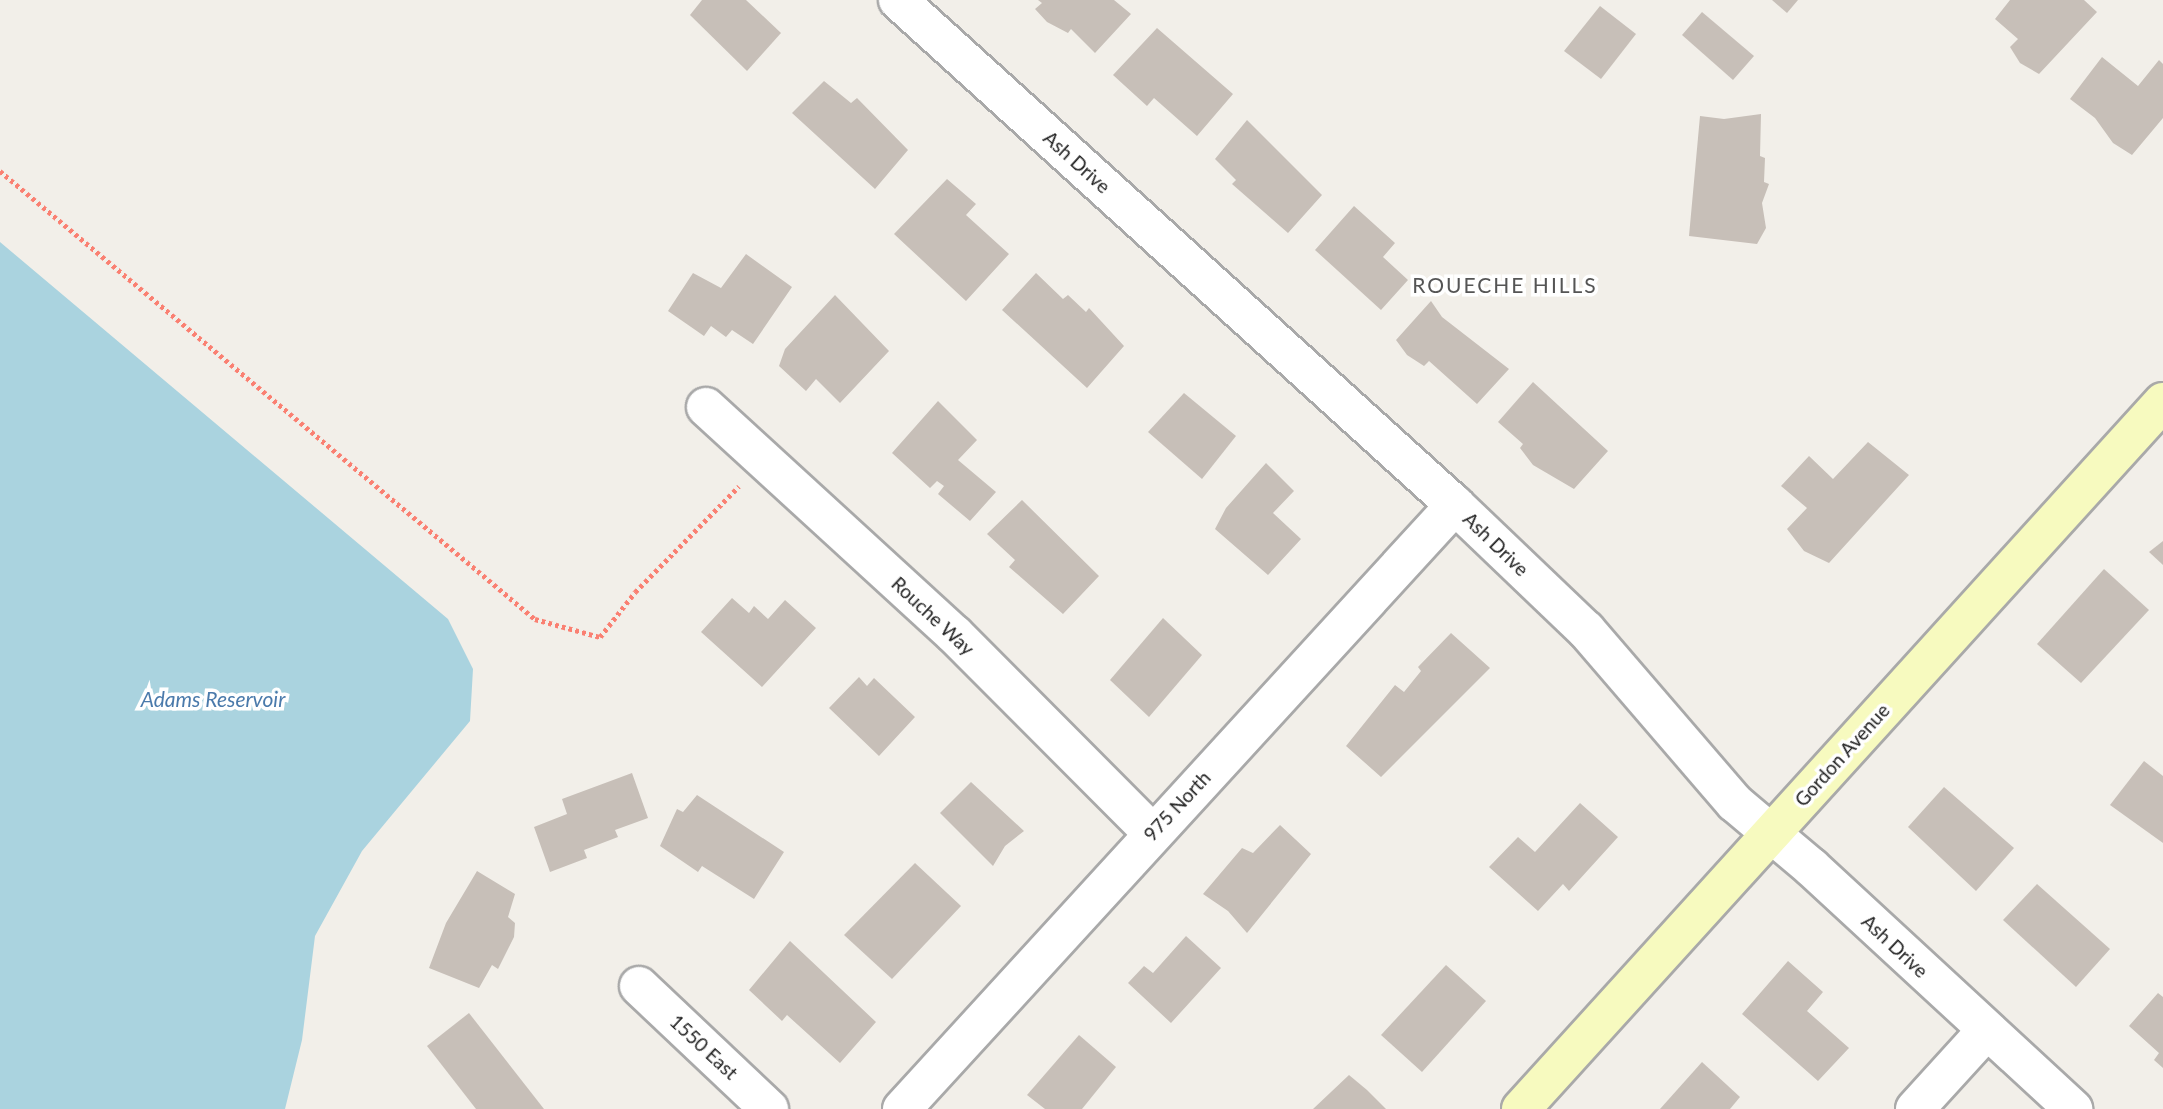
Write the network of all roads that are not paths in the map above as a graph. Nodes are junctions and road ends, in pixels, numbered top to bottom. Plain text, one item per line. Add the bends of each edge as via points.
1 (898, 0) edge
2 (2163, 402) edge
3 (706, 407) dead end
4 (1455, 505) junction
5 (1152, 833) junction
6 (1771, 834) junction
7 (639, 986) dead end
8 (1986, 1031) junction
9 (769, 1109) edge
10 (902, 1109) edge
11 (1521, 1109) edge
12 (1915, 1109) edge
13 (2073, 1109) edge

1 - 4 street, Ash Drive
2 - 6 main road, Gordon Avenue
3 - 5 street, Rouche Way via 954,634
4 - 5 street, 975 North
4 - 6 street, Ash Drive via 1586,630 1735,803
5 - 10 street, 975 North
6 - 8 street, Ash Drive
6 - 11 main road, Gordon Avenue
7 - 9 street, 1550 East
8 - 12 street
8 - 13 street, Ash Drive

